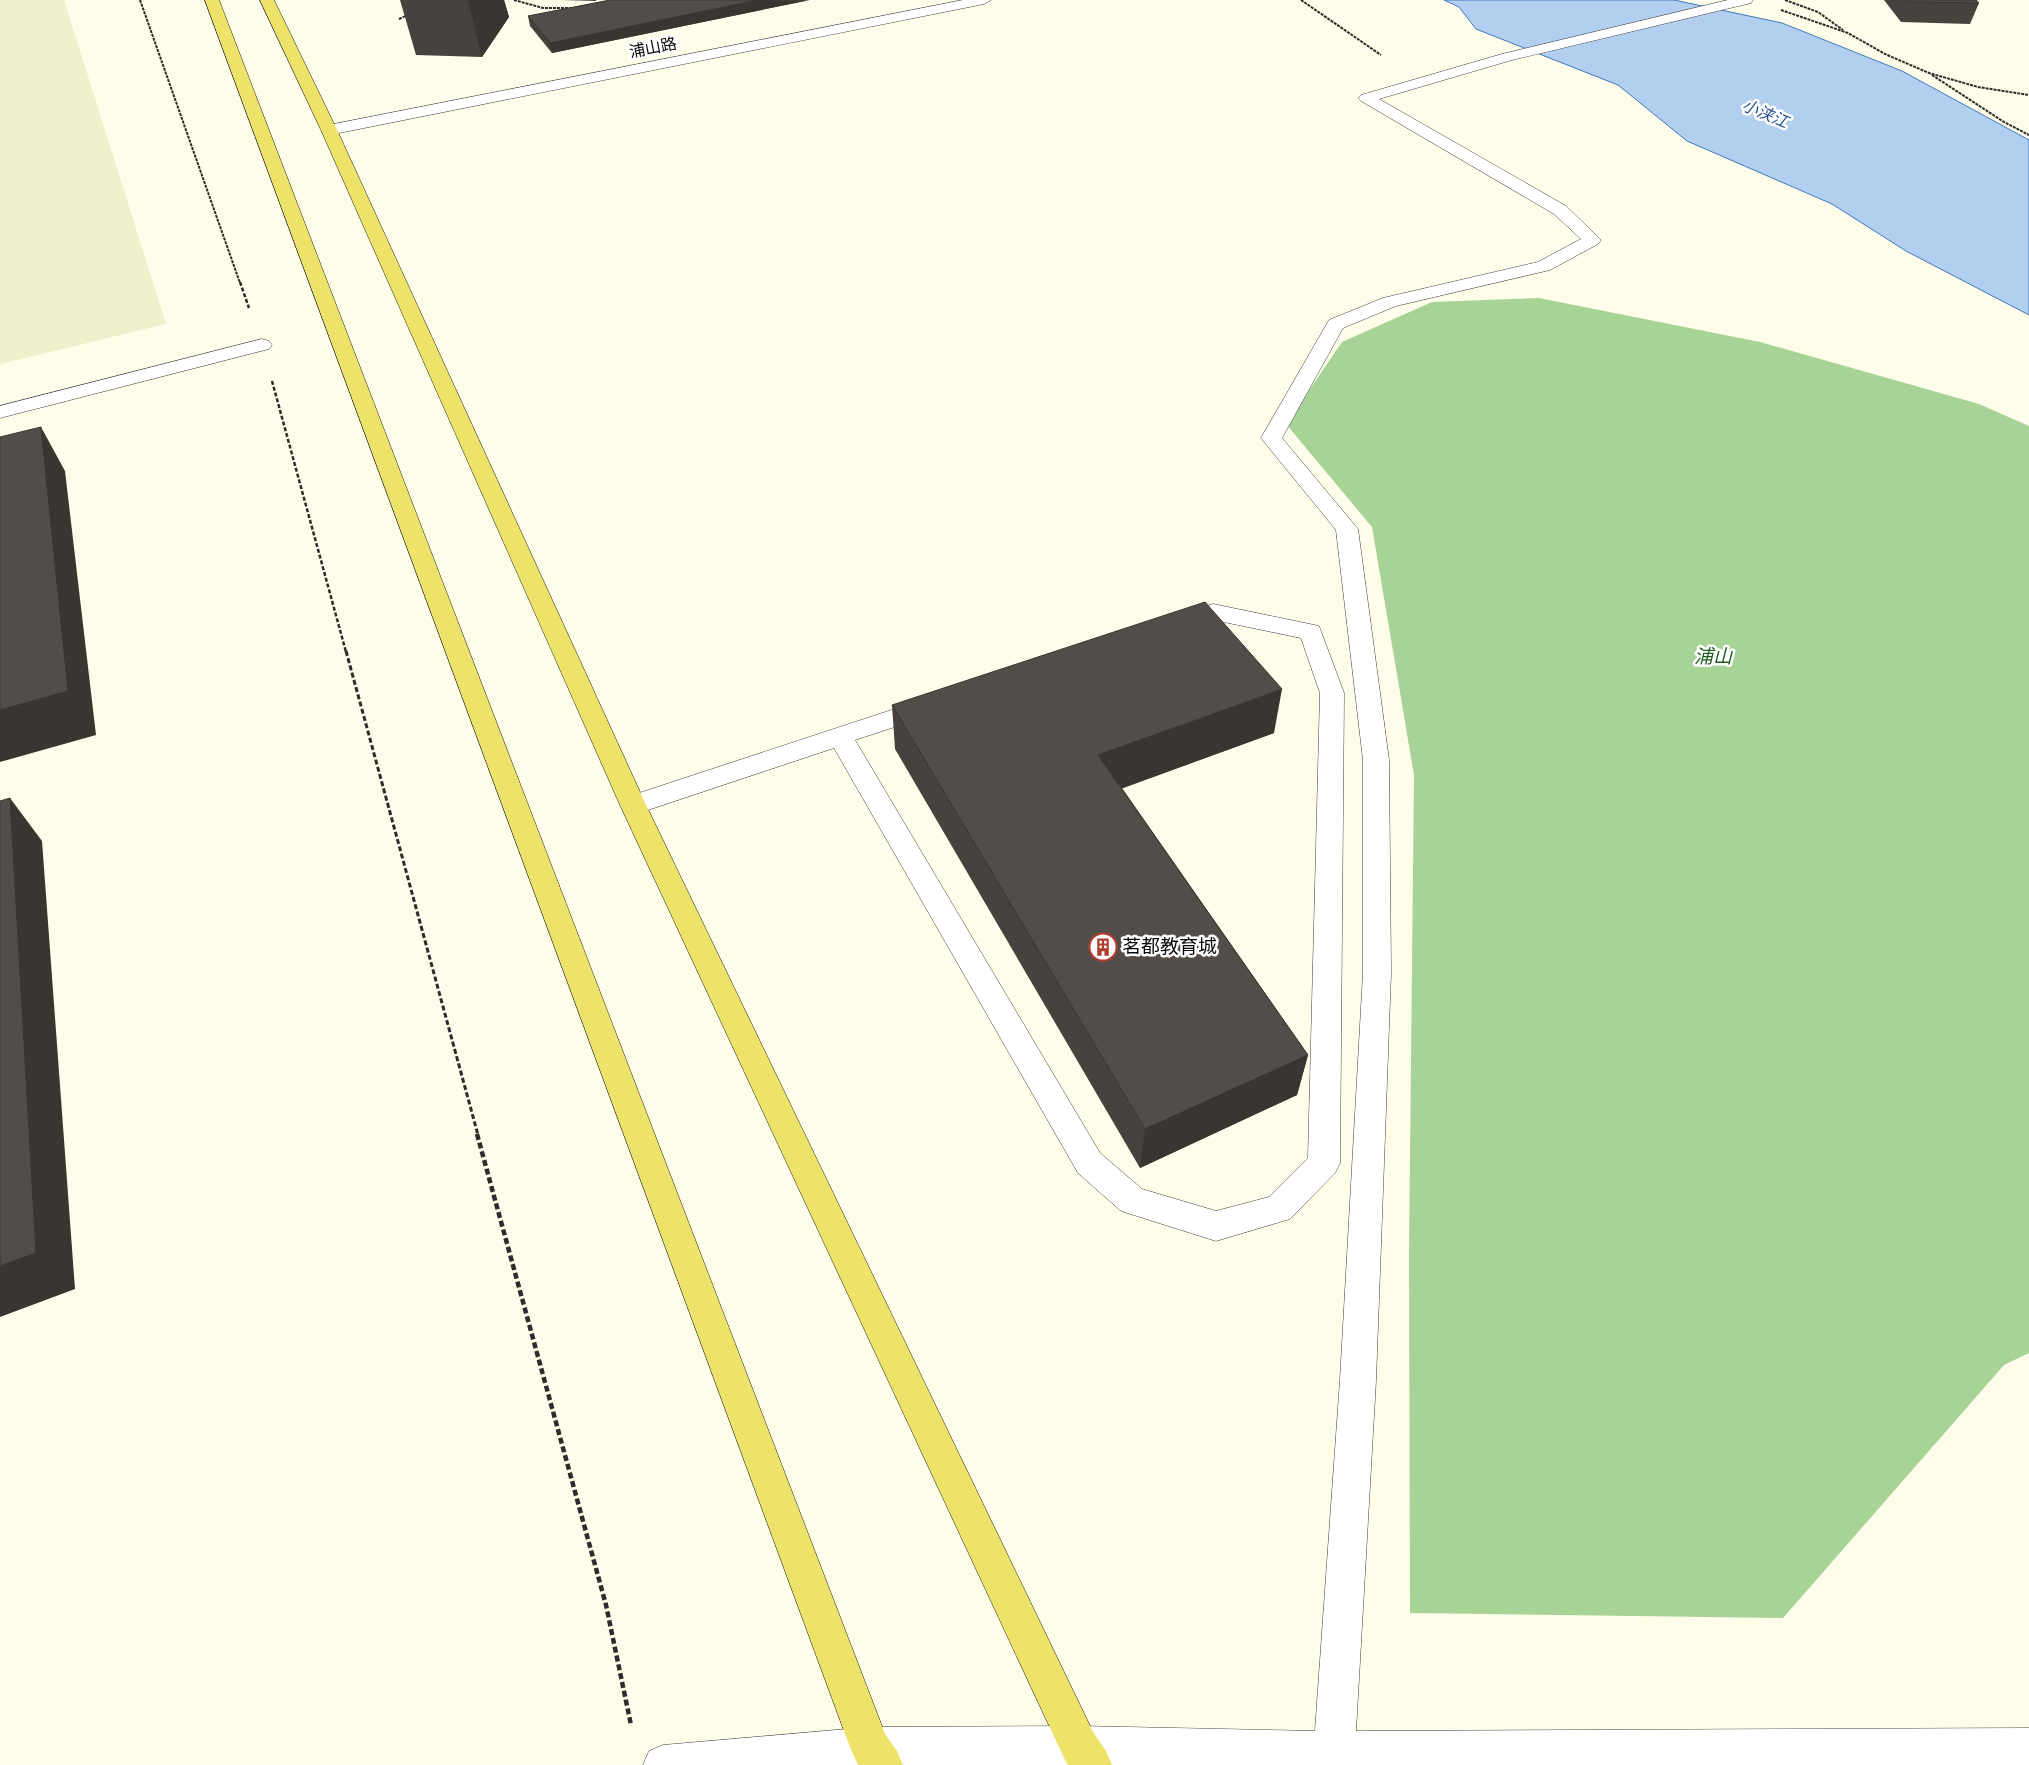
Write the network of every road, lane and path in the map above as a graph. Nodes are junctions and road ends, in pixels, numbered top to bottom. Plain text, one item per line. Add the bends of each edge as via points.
1 (140, 0) edge
2 (212, 0) edge
3 (267, 0) edge
4 (514, 0) edge
5 (984, 0) edge
6 (1301, 0) edge
7 (1746, 0) edge
8 (1784, 0) edge
9 (574, 8) edge
10 (1778, 9) dead end
11 (416, 12) dead end
12 (399, 18) dead end
13 (1848, 33) junction
14 (1929, 73) junction
15 (1423, 84) junction
16 (2029, 95) edge
17 (329, 130) junction
18 (2029, 135) edge
19 (262, 345) junction
20 (0, 412) edge
21 (1157, 631) edge
22 (952, 699) edge
23 (840, 736) junction
24 (633, 805) junction
25 (632, 1727) dead end
26 (2029, 1748) edge
27 (1334, 1752) junction
28 (1086, 1755) edge
29 (876, 1756) edge
30 (663, 1765) edge

1 - 19 path
2 - 29 main road
3 - 17 main road
4 - 9 path via 543,8
5 - 17 street, 浦山路
6 - 15 path
7 - 15 street via 1507,57
8 - 13 path via 1818,12
10 - 13 path
11 - 12 path
13 - 14 path
14 - 16 path via 1978,87
14 - 18 path
15 - 27 street via 1366,98 1560,210 1592,240 1544,266 1390,302 1336,324 1271,438 1348,529 1376,760 1377,973 1358,1380
17 - 24 main road
19 - 20 street
19 - 25 path via 606,1605
21 - 23 street via 1213,612 1311,632 1332,693 1324,1163 1279,1210 1216,1226 1132,1202 1088,1163
22 - 23 street
23 - 24 street
24 - 28 main road
26 - 27 street
27 - 28 street
28 - 29 street
29 - 30 street

